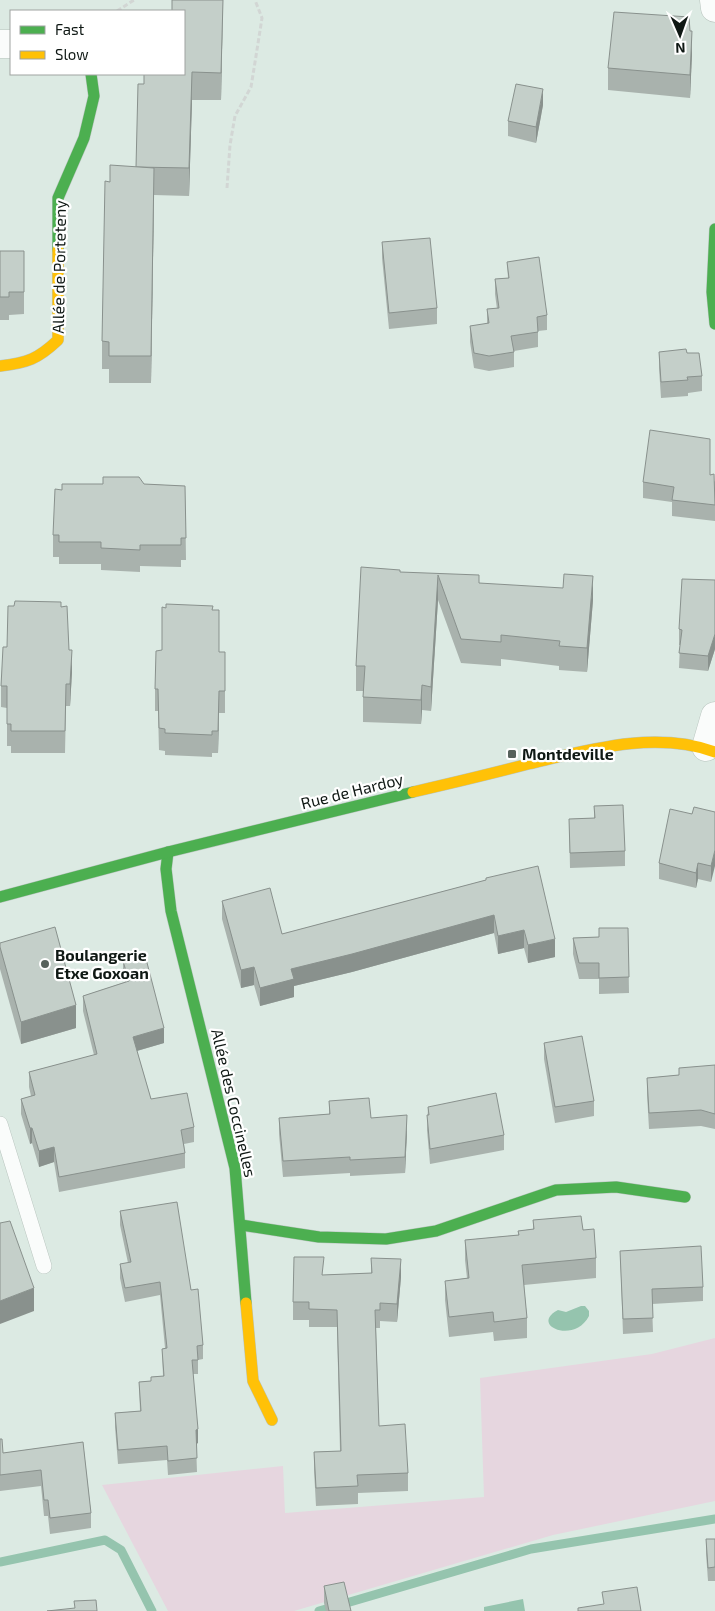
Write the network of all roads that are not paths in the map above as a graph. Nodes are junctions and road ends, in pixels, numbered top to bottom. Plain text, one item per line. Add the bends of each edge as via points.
1 (714, 0) edge
2 (715, 8) edge
3 (91, 75) edge
4 (715, 229) edge
5 (715, 324) edge
6 (0, 366) edge
7 (715, 716) edge
8 (710, 749) edge
9 (168, 852) junction
10 (0, 898) edge
11 (0, 1124) edge
12 (684, 1197) dead end
13 (241, 1225) junction
14 (44, 1266) dead end
15 (272, 1420) dead end

1 - 2 street
3 - 6 street, Allée de Porteteny via 94,96 84,138 58,198 58,340 44,354 28,363
4 - 5 street via 712,292
7 - 8 street
8 - 9 street, Rue de Hardoy via 653,742 596,748
9 - 10 street, Rue de Hardoy
9 - 13 street, Allée des Coccinelles via 166,869 171,911 236,1168
11 - 14 lane
12 - 13 street via 616,1187 556,1190 436,1231 386,1239 319,1237
13 - 15 street, Allée des Coccinelles via 253,1381

